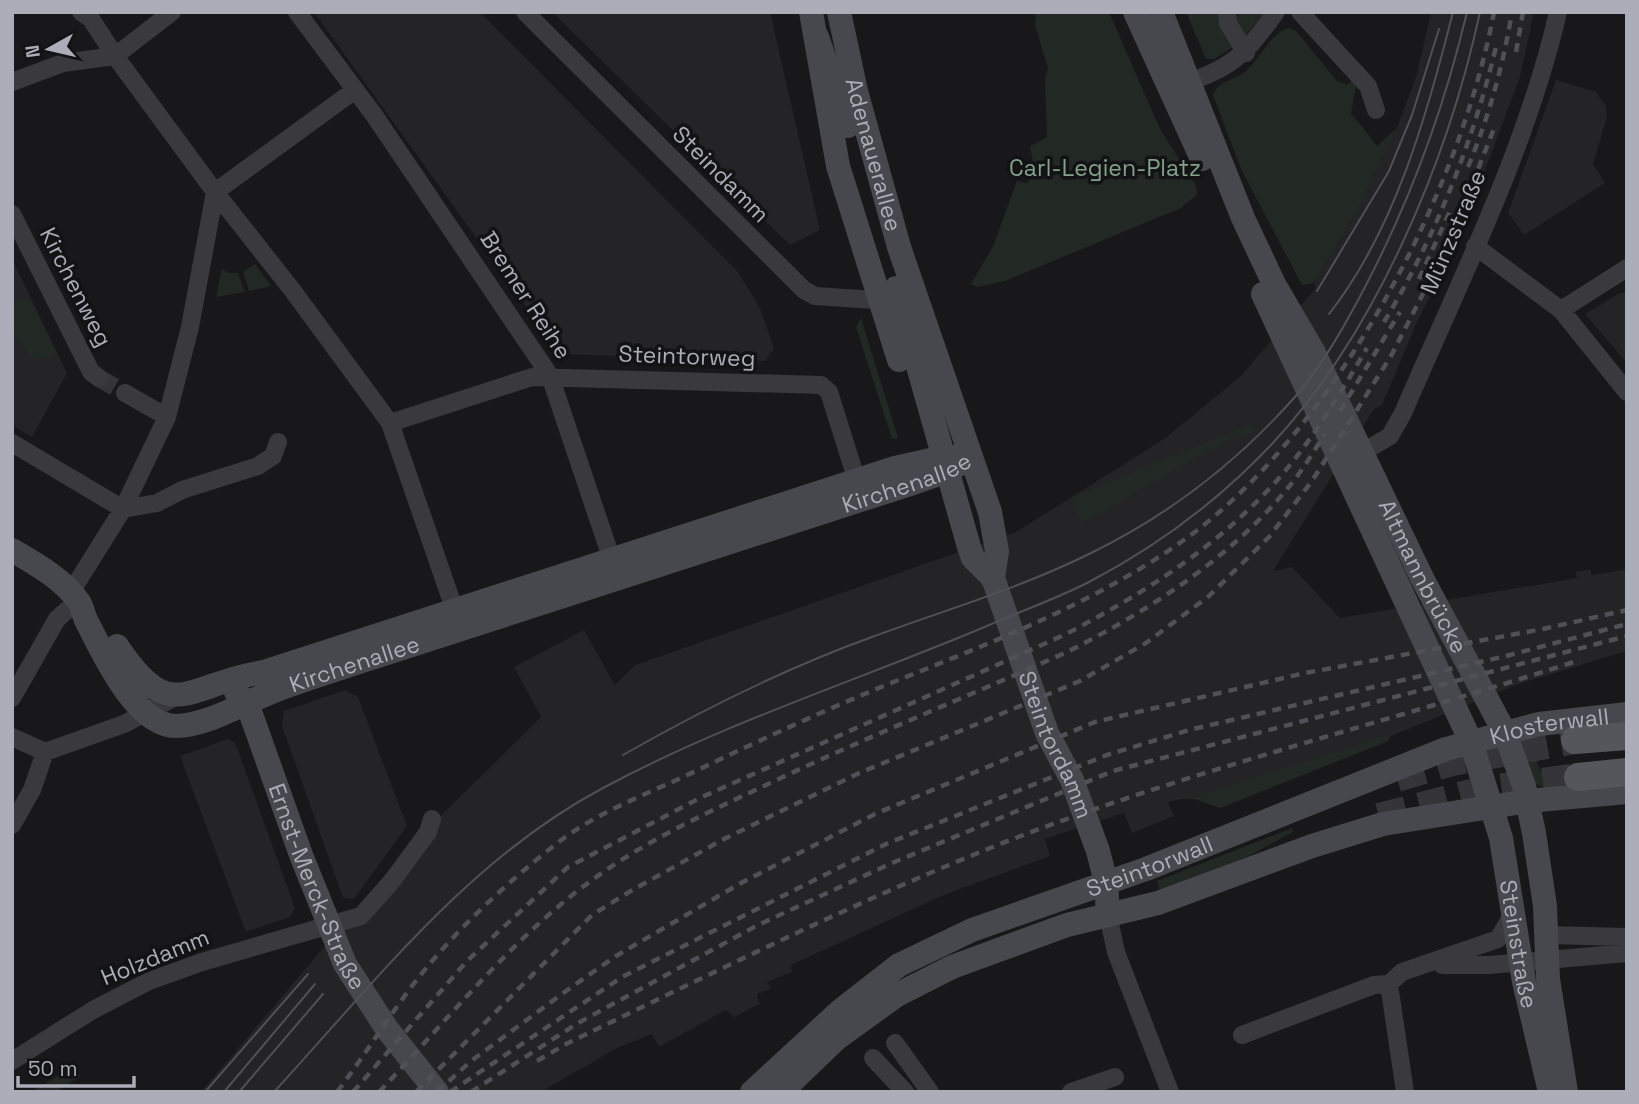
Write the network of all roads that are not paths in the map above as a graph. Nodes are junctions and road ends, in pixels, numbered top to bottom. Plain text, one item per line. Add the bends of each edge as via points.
1 (172, 12) edge
2 (297, 12) edge
3 (525, 12) edge
4 (811, 12) edge
5 (839, 12) edge
6 (1135, 12) edge
7 (1161, 12) edge
8 (1227, 12) edge
9 (1276, 12) edge
10 (1300, 12) edge
11 (1558, 12) edge
12 (86, 16) edge
13 (1246, 53) junction
14 (115, 56) junction
15 (12, 82) edge
16 (1189, 82) junction
17 (355, 90) junction
18 (1376, 110) dead end
19 (215, 192) junction
20 (12, 214) edge
21 (1475, 246) junction
22 (1627, 268) edge
23 (897, 298) junction
24 (1561, 310) junction
25 (550, 376) junction
26 (99, 378) tunnel mouth
27 (1627, 392) edge
28 (125, 393) tunnel mouth
29 (167, 417) junction
30 (390, 423) junction
31 (278, 442) dead end
32 (12, 443) edge
33 (1361, 448) junction
34 (971, 457) junction
35 (940, 462) junction
36 (137, 481) junction
37 (857, 481) junction
38 (182, 490) junction
39 (123, 509) junction
40 (1378, 511) junction
41 (12, 550) edge
42 (603, 563) junction
43 (993, 578) junction
44 (584, 589) junction
45 (73, 603) junction
46 (455, 611) junction
47 (264, 672) junction
48 (208, 687) junction
49 (179, 695) junction
50 (12, 698) edge
51 (247, 703) junction
52 (145, 713) junction
53 (1627, 714) edge
54 (1505, 733) junction
55 (1627, 736) edge
56 (12, 737) edge
57 (1575, 740) tunnel mouth
58 (1474, 741) junction
59 (45, 752) junction
60 (1514, 757) junction
61 (1627, 772) edge
62 (1578, 777) tunnel mouth
63 (1627, 792) edge
64 (1497, 794) junction
65 (1528, 801) junction
66 (432, 819) dead end
67 (12, 825) edge
68 (1106, 882) junction
69 (1514, 911) junction
70 (1108, 915) junction
71 (330, 931) junction
72 (1627, 937) edge
73 (1538, 951) junction
74 (1627, 953) edge
75 (1424, 965) junction
76 (1389, 984) junction
77 (846, 1018) junction
78 (1242, 1035) dead end
79 (895, 1043) dead end
80 (873, 1058) dead end
81 (12, 1060) edge
82 (1115, 1077) dead end
83 (437, 1092) edge
84 (752, 1092) edge
85 (781, 1092) edge
86 (905, 1092) edge
87 (930, 1092) edge
88 (1071, 1092) edge
89 (1170, 1092) edge
90 (1405, 1092) edge
91 (1550, 1092) edge
92 (1566, 1092) edge

1 - 14 street
2 - 17 street, Bremer Reihe
3 - 23 street, Steindamm via 804,290 815,296
4 - 23 main road, Adenauerallee via 838,166
5 - 23 main road, Adenauerallee
6 - 40 main road, Altmannbrücke via 1347,473
7 - 16 main road, Altmannbrücke
8 - 13 street via 1228,23
9 - 13 street
10 - 18 street via 1368,86
11 - 21 street, Münzstraße via 1541,76
12 - 14 street
13 - 16 street via 1228,67
14 - 15 street via 63,63
14 - 19 street
16 - 33 main road, Altmannbrücke via 1247,228
17 - 19 street
17 - 25 street, Bremer Reihe
19 - 29 street via 190,327
19 - 30 street
20 - 26 street, Kirchenweg via 88,365
21 - 24 street
21 - 33 street, Münzstraße via 1396,425 1385,440
22 - 24 street
23 - 34 main road, Steintordamm
23 - 35 main road, Steintordamm
24 - 27 street
25 - 30 street, Steintorweg via 532,377
25 - 37 street, Steintorweg via 821,384 829,392
25 - 42 street, Bremer Reihe
28 - 29 street
29 - 36 street
30 - 46 street
31 - 38 street via 264,463
32 - 39 street
33 - 40 main road, Altmannbrücke
34 - 35 main road, Kirchenallee
34 - 43 main road, Steintordamm via 994,538
35 - 37 main road, Kirchenallee
35 - 43 main road, Steintordamm via 973,558
35 - 44 main road, Kirchenallee
36 - 38 street via 158,489
36 - 39 street
37 - 42 main road, Kirchenallee
38 - 39 street via 157,503
39 - 45 street
40 - 54 main road, Altmannbrücke via 1423,580
40 - 58 main road, Altmannbrücke
41 - 45 main road via 50,574
42 - 44 main road via 585,574
42 - 46 main road, Kirchenallee
43 - 68 main road, Steintordamm via 1047,733 1089,824
44 - 51 main road, Kirchenallee
45 - 49 main road via 94,612 146,685 160,693
45 - 50 street via 57,619
45 - 52 main road via 121,683
46 - 47 main road, Kirchenallee
47 - 48 main road, Kirchenallee
47 - 51 main road, Kirchenallee via 249,686
48 - 49 main road, Kirchenallee
48 - 51 main road via 232,690
49 - 52 street, Kirchenallee
51 - 52 main road, Kirchenallee via 175,726
51 - 71 main road, Ernst-Merck-Straße
52 - 59 street, Kirchenallee
53 - 54 main road, Klosterwall via 1539,724
54 - 58 main road, Klosterwall
54 - 60 main road, Altmannbrücke
55 - 57 main road
56 - 59 street
58 - 64 main road, Altmannbrücke
58 - 68 main road, Steintorwall
59 - 67 street via 36,781
60 - 64 main road
60 - 65 main road, Altmannbrücke
61 - 62 main road
63 - 65 main road
64 - 65 main road
64 - 69 main road, Steinstraße
64 - 70 main road, Steintorwall via 1456,812 1354,832 1158,903
65 - 73 main road, Steinstraße
66 - 71 street, Holzdamm via 428,832 361,916
68 - 70 main road, Steintordamm
68 - 77 main road, Steintorwall via 933,947 899,965
69 - 73 main road, Steinstraße
69 - 75 street via 1498,939
70 - 77 main road, Steintorwall via 952,967
70 - 89 street via 1116,953
71 - 81 street, Holzdamm via 202,962 149,981
71 - 83 main road, Ernst-Merck-Straße via 366,999
72 - 73 street
73 - 74 street
73 - 75 street via 1489,965
73 - 91 main road, Steinstraße
73 - 92 main road, Steinstraße
75 - 76 street via 1402,972
76 - 78 street via 1374,985
76 - 90 street
77 - 84 main road
77 - 85 main road
79 - 87 street
80 - 86 street
82 - 88 street

